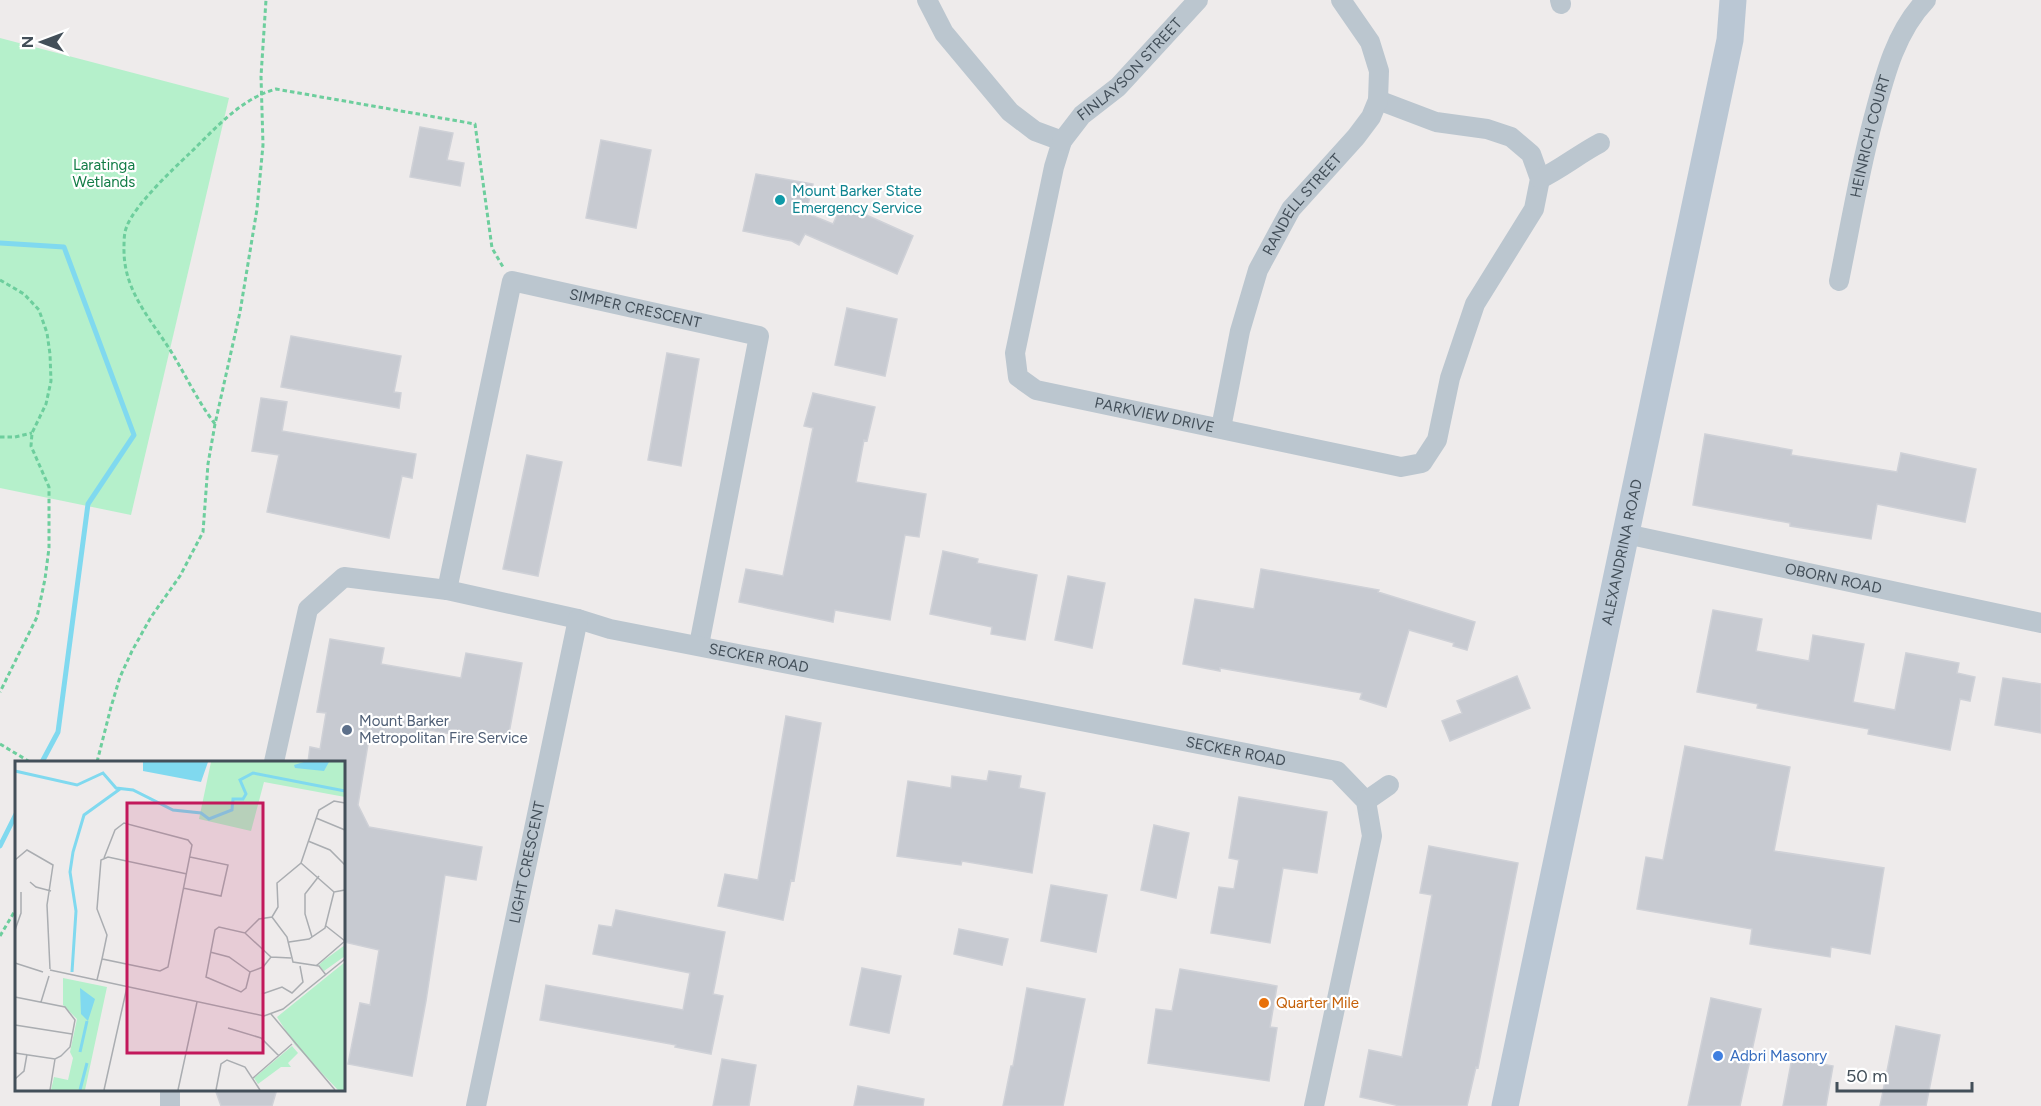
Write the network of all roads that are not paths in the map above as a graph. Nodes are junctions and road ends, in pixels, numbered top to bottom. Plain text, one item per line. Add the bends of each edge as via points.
1 (927, 0) edge
2 (1198, 0) edge
3 (1341, 0) edge
4 (1733, 0) edge
5 (1926, 0) edge
6 (1378, 100) junction
7 (1062, 141) junction
8 (1600, 143) dead end
9 (1540, 179) junction
10 (1839, 281) dead end
11 (1221, 428) junction
12 (1626, 534) junction
13 (447, 590) junction
14 (578, 619) junction
15 (2041, 623) edge
16 (699, 645) junction
17 (274, 761) edge
18 (1389, 785) dead end
19 (1366, 801) junction
20 (476, 1106) edge
21 (1314, 1106) edge
22 (1505, 1106) edge

1 - 7 street via 944,33 1010,112 1035,131
2 - 7 street, FINLAYSON STREET
3 - 6 street, RANDELL STREET via 1370,42 1379,71
4 - 12 main road, ALEXANDRINA ROAD via 1730,40
5 - 10 street, HEINRICH COURT via 1915,11 1887,65
6 - 9 street via 1436,122 1511,136 1531,154
6 - 11 street, RANDELL STREET via 1356,137 1292,209 1258,270 1240,330
7 - 11 street, PARKVIEW DRIVE via 1015,353 1018,377 1036,390
8 - 9 street
9 - 11 street, PARKVIEW DRIVE via 1534,209 1476,304 1450,378 1437,440 1422,463 1401,467
12 - 15 street, OBORN ROAD
12 - 22 main road, ALEXANDRINA ROAD
13 - 14 street, SECKER ROAD
13 - 16 street, SIMPER CRESCENT via 513,281 759,336
13 - 17 street, SECKER ROAD via 344,577 308,609
14 - 16 street, SECKER ROAD via 610,629
14 - 20 street, LIGHT CRESCENT
16 - 19 street, SECKER ROAD via 1336,771
18 - 19 street
19 - 21 street via 1372,836

